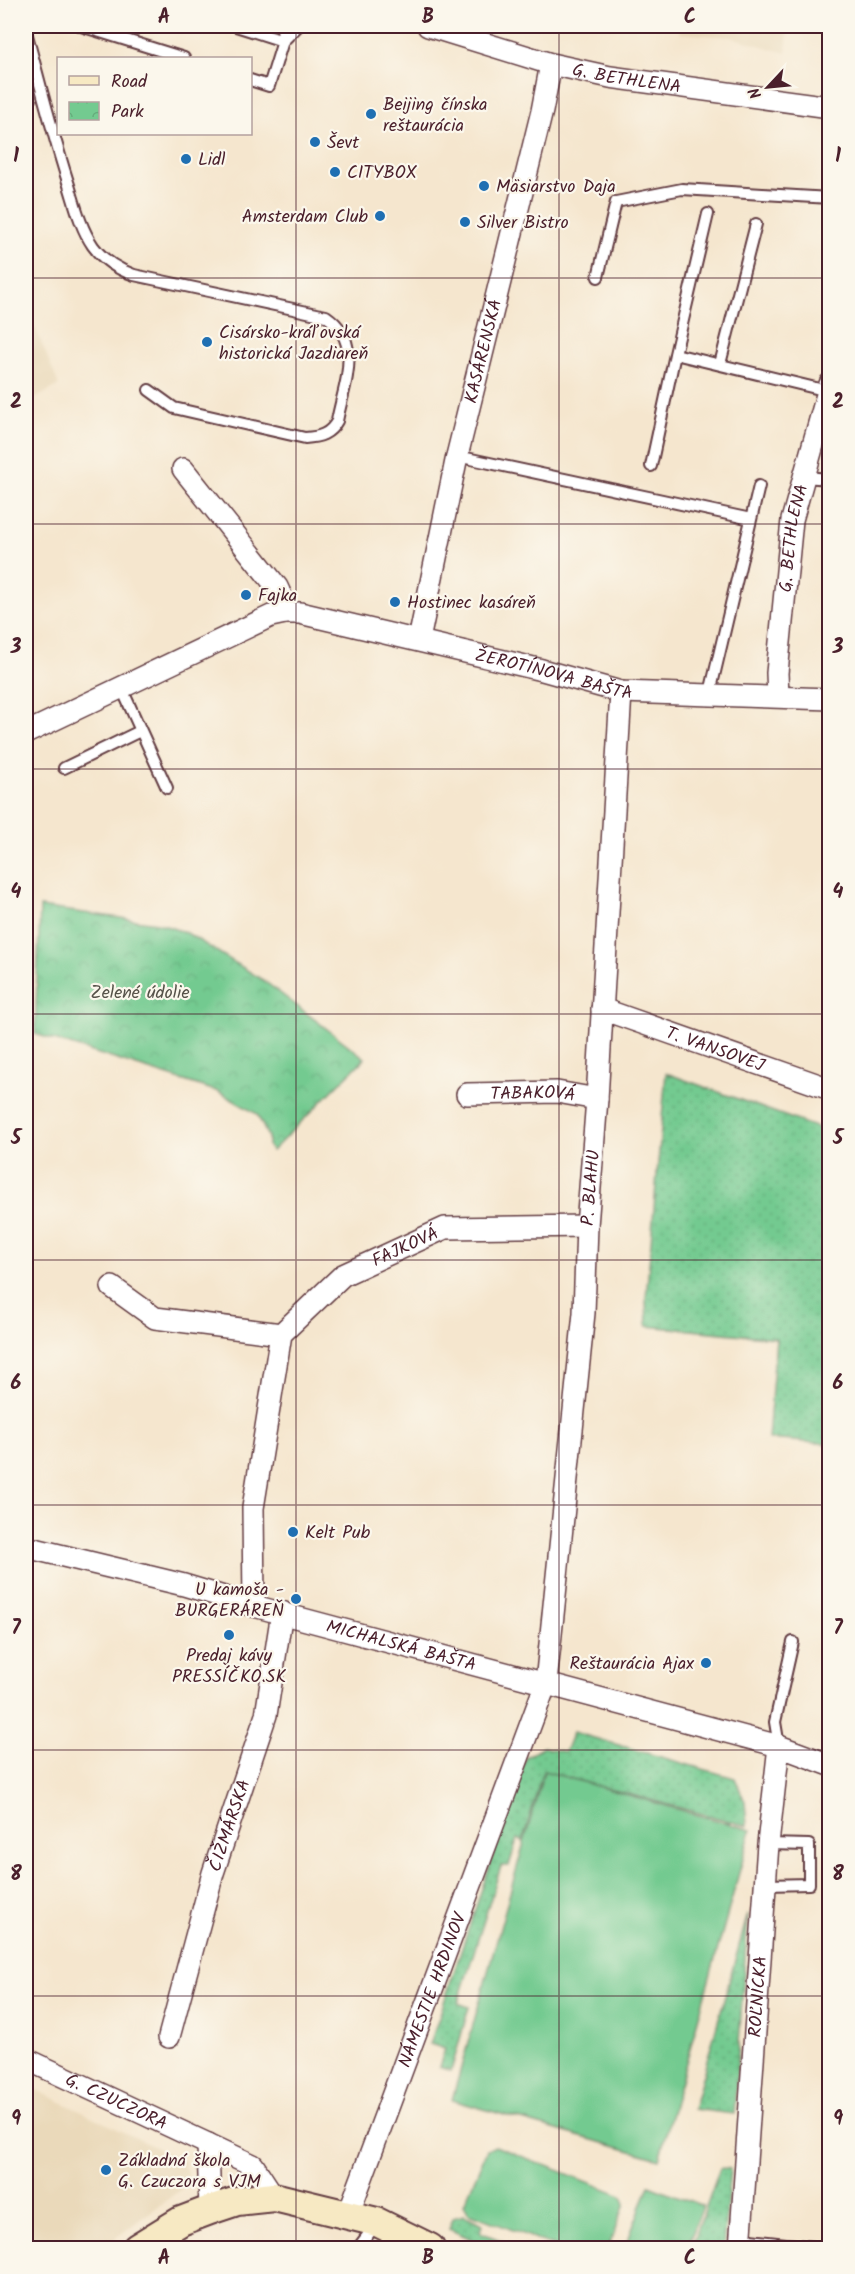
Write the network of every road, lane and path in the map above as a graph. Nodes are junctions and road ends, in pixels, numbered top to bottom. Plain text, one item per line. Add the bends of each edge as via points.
1 (81, 26) edge
2 (236, 26) edge
3 (282, 26) edge
4 (298, 26) edge
5 (428, 26) edge
6 (26, 31) edge
7 (283, 41) junction
8 (181, 57) edge
9 (551, 64) junction
10 (252, 81) edge
11 (830, 107) edge
12 (830, 198) edge
13 (708, 214) dead end
14 (756, 224) dead end
15 (598, 278) dead end
16 (675, 354) junction
17 (720, 364) junction
18 (829, 387) edge
19 (149, 390) dead end
20 (457, 456) junction
21 (651, 466) dead end
22 (183, 469) dead end
23 (804, 477) junction
24 (830, 479) edge
25 (759, 486) dead end
26 (751, 519) junction
27 (285, 613) junction
28 (419, 640) junction
29 (122, 688) junction
30 (621, 692) junction
31 (710, 693) junction
32 (778, 696) junction
33 (830, 699) edge
34 (140, 731) junction
35 (26, 733) edge
36 (64, 768) dead end
37 (166, 788) dead end
38 (602, 1009) junction
39 (830, 1089) edge
40 (467, 1094) dead end
41 (597, 1099) junction
42 (587, 1226) junction
43 (112, 1287) dead end
44 (281, 1334) junction
45 (26, 1547) edge
46 (254, 1606) junction
47 (282, 1612) junction
48 (793, 1642) dead end
49 (546, 1683) junction
50 (779, 1746) junction
51 (830, 1765) edge
52 (768, 1844) junction
53 (766, 1885) junction
54 (169, 2037) dead end
55 (26, 2059) edge
56 (208, 2144) junction
57 (274, 2197) junction
58 (210, 2210) junction
59 (348, 2215) junction
60 (377, 2222) junction
61 (741, 2244) edge
62 (137, 2248) edge
63 (358, 2248) edge
64 (430, 2248) edge
65 (823, 2248) edge

1 - 8 lane
2 - 7 lane
3 - 7 lane
4 - 7 lane
5 - 9 street, G. BETHLENA
6 - 19 lane via 82,226 102,256 134,275 326,316 336,323 348,343 350,354 337,421 332,429 316,438 174,408
7 - 10 lane via 269,86
9 - 11 street, G. BETHLENA via 610,77
9 - 20 street, KASÁRENSKÁ
12 - 15 lane via 682,189 616,202
13 - 16 lane
14 - 17 lane
16 - 17 lane
16 - 21 lane
17 - 18 lane
18 - 23 street, G. BETHLENA
20 - 26 lane
20 - 28 street, KASÁRENSKÁ
22 - 27 street via 277,587
23 - 24 lane
23 - 32 street, G. BETHLENA via 792,520
25 - 26 lane
26 - 31 lane
27 - 28 street, ŽEROTÍNOVA BAŠTA
27 - 29 street, ŽEROTÍNOVA BAŠTA via 271,616
28 - 30 street, ŽEROTÍNOVA BAŠTA
29 - 34 lane
29 - 35 street, ŽEROTÍNOVA BAŠTA
30 - 31 street, ŽEROTÍNOVA BAŠTA
30 - 38 street, P. BLAHU
31 - 32 street, ŽEROTÍNOVA BAŠTA
32 - 33 street, ŽEROTÍNOVA BAŠTA
34 - 36 lane
34 - 37 lane
38 - 39 street, T. VANSOVEJ
38 - 41 street, P. BLAHU
40 - 41 street, TABAKOVÁ via 557,1092
41 - 42 street, P. BLAHU
42 - 44 street, FAJKOVÁ via 445,1228 343,1275
42 - 49 street, P. BLAHU via 584,1313
43 - 44 street via 155,1317
44 - 46 street via 253,1508
45 - 46 street, MICHALSKÁ BAŠTA
46 - 47 street, MICHALSKÁ BAŠTA
47 - 49 street, MICHALSKÁ BAŠTA
47 - 54 street, ČIŽMÁRSKA via 266,1715 213,1873
48 - 50 lane via 775,1722
49 - 50 street, MICHALSKÁ BAŠTA
49 - 59 street, NÁMESTIE HRDINOV via 364,2156
50 - 51 street, MICHALSKÁ BAŠTA
50 - 52 street, ROĽNÍCKA
52 - 53 street, ROĽNÍCKA
52 - 53 lane via 810,1845 809,1884
53 - 61 street, ROĽNÍCKA
55 - 56 street, G. CZUCZORA
56 - 57 street, G. CZUCZORA via 253,2165
56 - 58 street
57 - 58 main road via 237,2201
57 - 59 main road
58 - 62 main road via 182,2221
59 - 60 main road
60 - 63 lane
60 - 64 main road
61 - 65 lane

